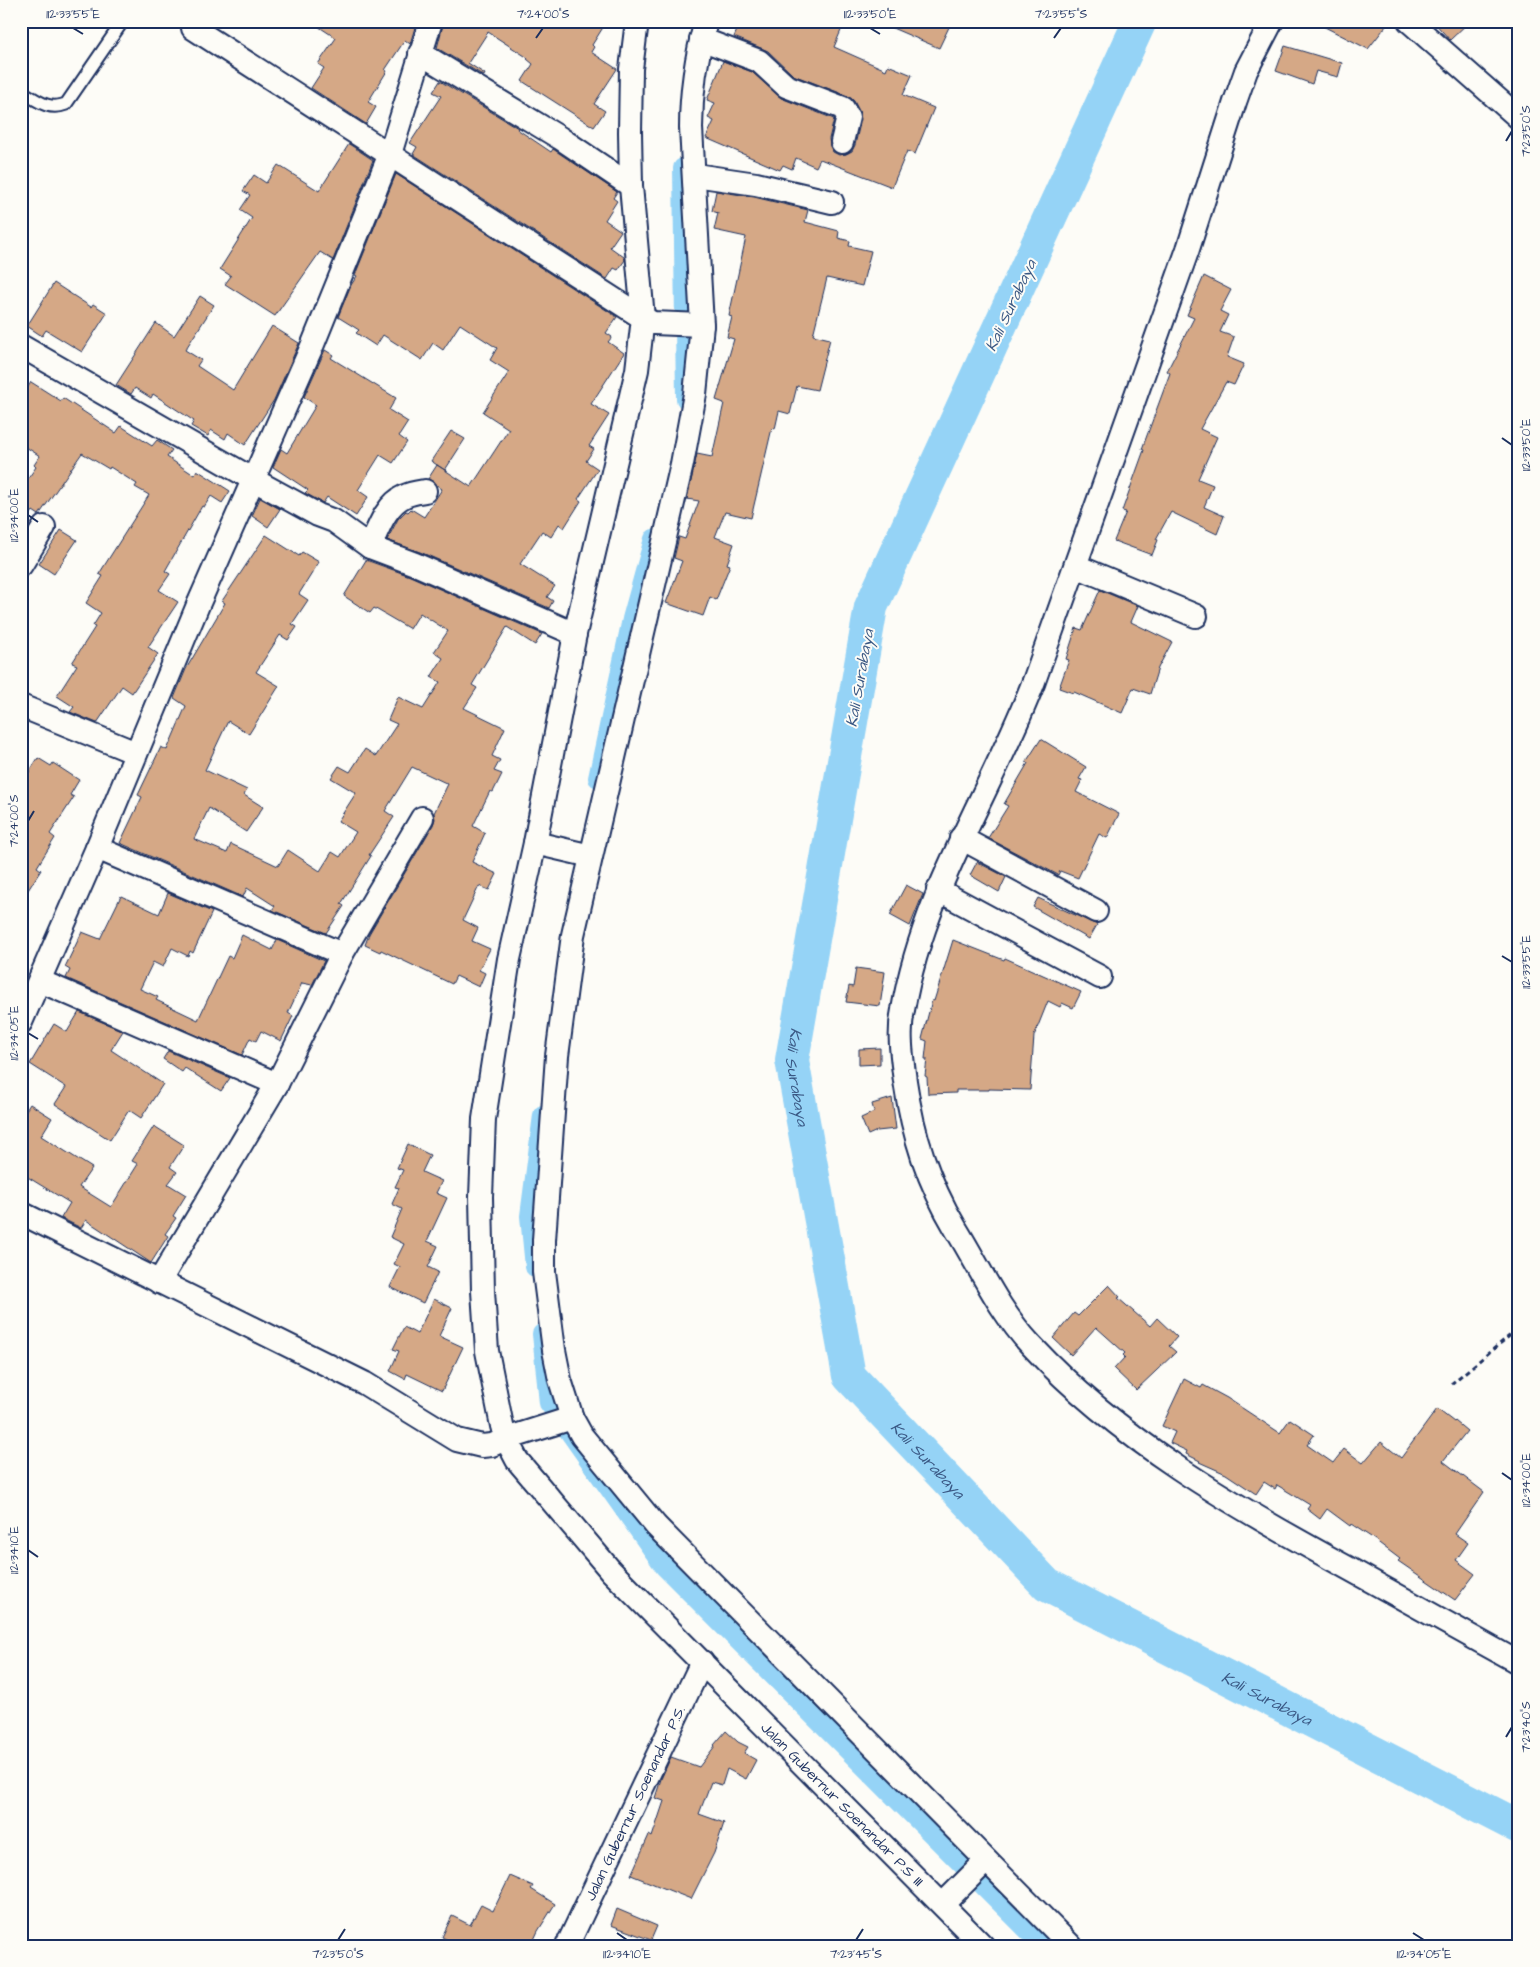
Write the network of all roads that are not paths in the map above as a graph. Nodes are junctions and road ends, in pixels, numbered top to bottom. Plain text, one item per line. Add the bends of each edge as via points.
1 (123, 21) edge
2 (192, 21) edge
3 (431, 21) edge
4 (637, 21) edge
5 (1272, 21) edge
6 (1409, 21) edge
7 (704, 30) edge
8 (420, 53) junction
9 (21, 90) edge
10 (1519, 118) edge
11 (842, 142) dead end
12 (390, 154) junction
13 (695, 175) junction
14 (631, 186) junction
15 (832, 202) dead end
16 (648, 321) junction
17 (699, 325) junction
18 (21, 346) edge
19 (254, 480) junction
20 (425, 491) dead end
21 (44, 527) dead end
22 (370, 547) junction
23 (21, 565) edge
24 (1076, 566) junction
25 (1196, 616) dead end
26 (575, 634) junction
27 (21, 706) edge
28 (136, 753) junction
29 (422, 818) dead end
30 (961, 838) junction
31 (539, 844) junction
32 (97, 848) junction
33 (588, 855) junction
34 (938, 890) junction
35 (1096, 911) dead end
36 (342, 954) junction
37 (1100, 977) dead end
38 (40, 981) junction
39 (21, 1022) edge
40 (277, 1084) junction
41 (21, 1213) edge
42 (159, 1282) junction
43 (569, 1419) junction
44 (515, 1436) junction
45 (702, 1662) junction
46 (1519, 1663) edge
47 (984, 1863) junction
48 (947, 1900) junction
49 (567, 1946) edge
50 (983, 1946) edge
51 (1071, 1946) edge

1 - 9 lane via 66,104 56,108 46,106
2 - 12 street via 193,28
3 - 8 street
4 - 14 street, Jalan Gubernur Soenandar P.S III via 632,69
5 - 24 street via 1235,102 1188,249
6 - 10 street
7 - 11 street via 759,61 786,86 843,108 848,117
7 - 13 street via 691,103
8 - 12 street
8 - 14 street via 560,138
12 - 16 street
12 - 19 street
13 - 15 street via 756,184
13 - 17 street
14 - 16 street, Jalan Gubernur Soenandar P.S III
16 - 17 street
16 - 26 street, Jalan Gubernur Soenandar P.S III
17 - 33 street via 695,394 682,464
18 - 19 street
19 - 22 street via 334,521
19 - 28 street
20 - 22 street via 405,496 394,503
21 - 23 street
22 - 26 street
24 - 25 street
24 - 30 street via 1018,722
26 - 31 street, Jalan Gubernur Soenandar P.S III
27 - 28 street
28 - 32 street
29 - 36 street
30 - 34 street
30 - 35 street
31 - 33 street
31 - 44 street, Jalan Gubernur Soenandar P.S III via 510,959 484,1119 481,1197 487,1351
32 - 36 street
32 - 38 street
33 - 43 street via 560,1022 544,1240 544,1272 554,1350
34 - 37 street
34 - 46 street via 915,953 902,1011 901,1047 910,1114 927,1174 1002,1308 1017,1328 1053,1367 1121,1427 1232,1504
36 - 40 street
38 - 39 street
38 - 40 street
40 - 42 street
41 - 42 street
42 - 44 street via 364,1383 457,1440 482,1446
43 - 44 street
43 - 47 street via 656,1526
44 - 45 street, Jalan Gubernur Soenandar P.S III via 517,1460 611,1570
45 - 48 street, Jalan Gubernur Soenandar P.S III
45 - 49 street, Jalan Gubernur Soenandar P.S.
47 - 48 street
47 - 51 street
48 - 50 street, Jalan Gubernur Soenandar P.S III

